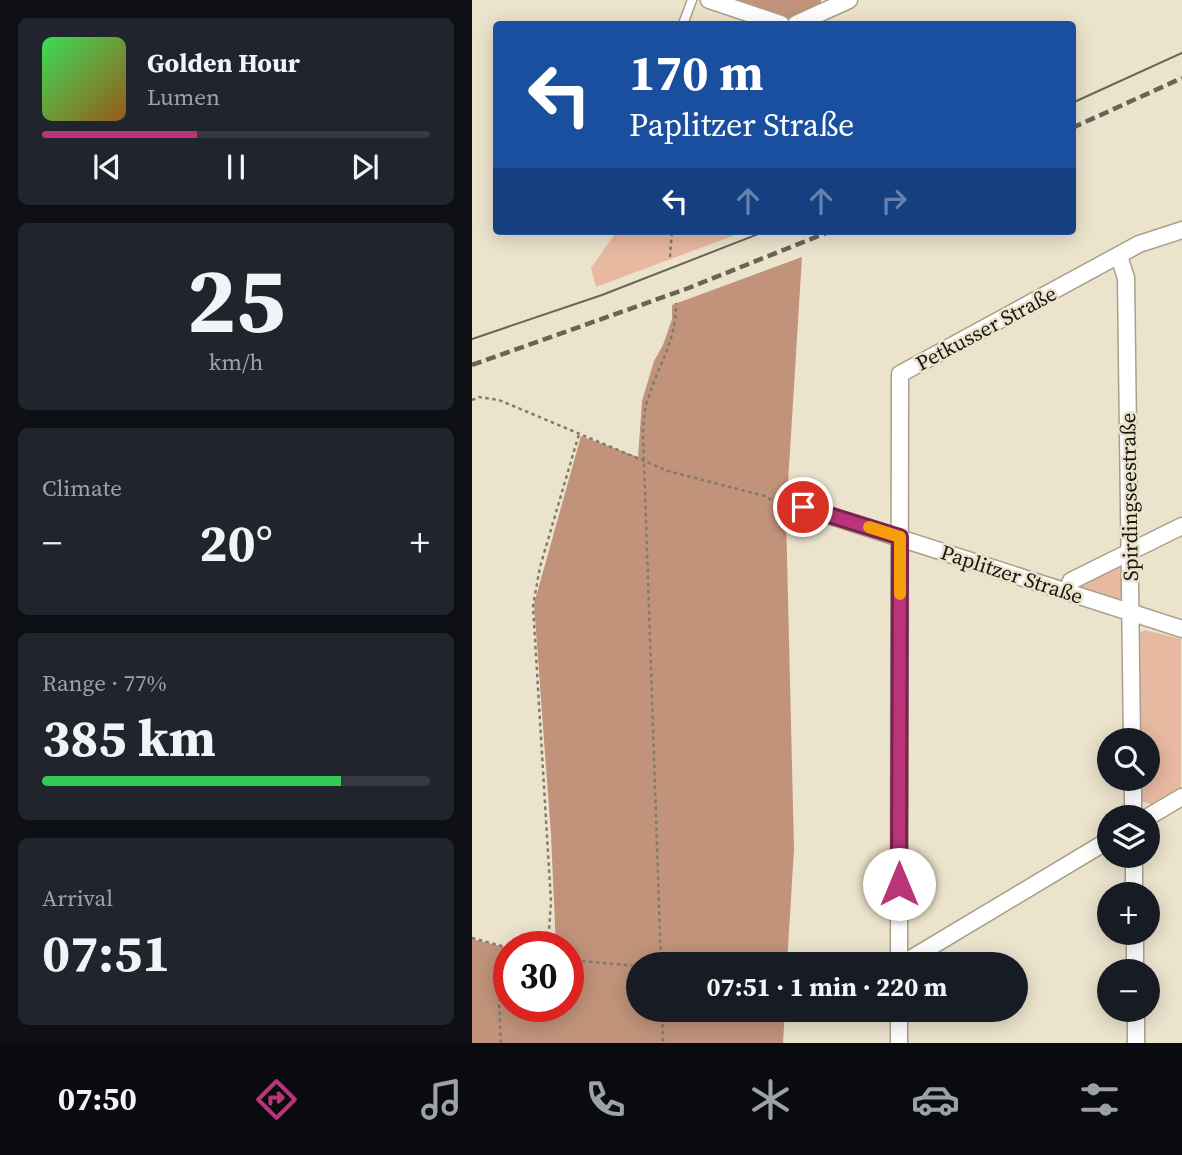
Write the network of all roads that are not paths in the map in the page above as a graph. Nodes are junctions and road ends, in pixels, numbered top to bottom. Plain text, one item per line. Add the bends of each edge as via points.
1 (692, 0) edge
2 (709, 0) edge
3 (848, 0) edge
4 (684, 21) edge
5 (772, 21) edge
6 (802, 21) edge
7 (1181, 230) edge
8 (1119, 256) junction
9 (803, 507) road end
10 (1181, 526) edge
11 (900, 537) junction
12 (1130, 551) junction
13 (1067, 592) junction
14 (1131, 613) junction
15 (1181, 629) edge
16 (1132, 728) edge
17 (1181, 797) edge
18 (1160, 810) edge
19 (1097, 848) edge
20 (900, 952) edge
21 (920, 952) edge
22 (899, 1022) edge
23 (1136, 1022) edge
24 (899, 1043) edge
25 (1136, 1043) edge

1 - 4 lane
2 - 5 street
3 - 6 street
7 - 8 street, Petkusser Straße
8 - 11 street, Petkusser Straße via 900,374
8 - 12 street, Spirdingseestraße via 1126,278
9 - 11 street, Paplitzer Straße
10 - 12 street
11 - 13 street, Paplitzer Straße
11 - 20 street
12 - 13 street via 1071,581
12 - 14 street, Spirdingseestraße
13 - 14 street, Paplitzer Straße
14 - 15 street, Paplitzer Straße
14 - 16 street, Spirdingseestraße
17 - 18 street
19 - 21 street
22 - 24 street
23 - 25 street

